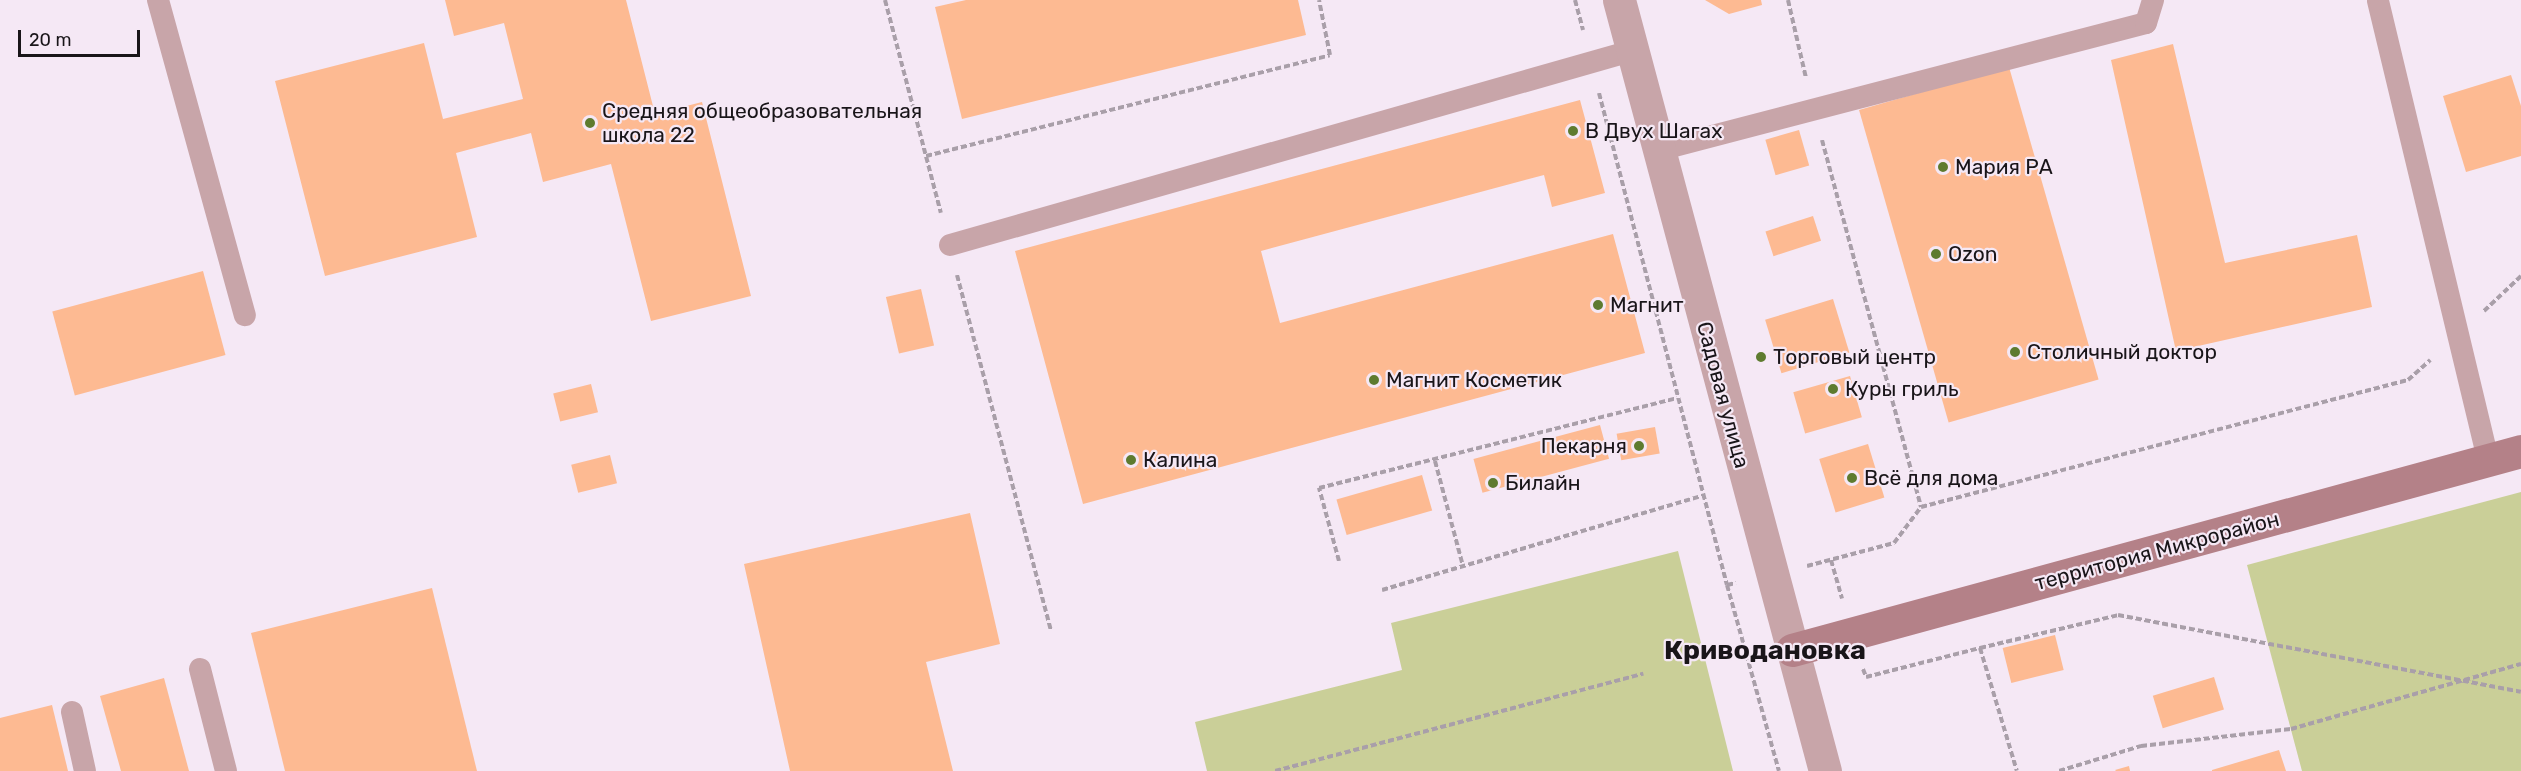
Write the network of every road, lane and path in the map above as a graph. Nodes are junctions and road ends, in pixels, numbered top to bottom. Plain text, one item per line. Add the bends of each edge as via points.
1 (158, 0) edge
2 (885, 0) edge
3 (1319, 0) edge
4 (1619, 0) edge
5 (1788, 0) edge
6 (2153, 0) edge
7 (2379, 1) edge
8 (1631, 51) junction
9 (1813, 110) junction
10 (1655, 151) junction
11 (926, 156) junction
12 (950, 245) junction
13 (2521, 276) edge
14 (245, 315) dead end
15 (2458, 335) junction
16 (1677, 398) dead end
17 (2521, 451) edge
18 (2488, 460) junction
19 (1435, 461) junction
20 (1704, 495) dead end
21 (1831, 560) dead end
22 (1339, 561) dead end
23 (1463, 566) junction
24 (1727, 585) dead end
25 (1382, 590) dead end
26 (1051, 632) dead end
27 (1851, 634) junction
28 (1980, 648) junction
29 (1792, 650) junction
30 (2521, 664) edge
31 (200, 669) dead end
32 (1643, 674) dead end
33 (2460, 681) junction
34 (2521, 692) edge
35 (72, 712) dead end
36 (85, 771) edge
37 (226, 771) edge
38 (1275, 771) edge
39 (1779, 771) edge
40 (1825, 771) edge
41 (2017, 771) edge
42 (2059, 771) edge

1 - 14 lane
2 - 11 path
3 - 11 path via 1330,55
4 - 8 street, Садовая улица
5 - 9 path
6 - 9 lane via 2146,23
7 - 15 lane
8 - 10 street, Садовая улица
8 - 12 lane
9 - 10 lane
9 - 15 path via 1921,507 2408,380
10 - 29 street, Садовая улица
11 - 12 path
12 - 26 path
13 - 15 path
15 - 18 lane
16 - 19 path
17 - 18 main road, территория Микрорайон
18 - 27 main road, территория Микрорайон
19 - 22 path via 1319,488
19 - 23 path
20 - 23 path
21 - 27 path
23 - 25 path
24 - 39 path
27 - 28 path via 1866,677
27 - 29 main road, территория Микрорайон
28 - 33 path via 2118,615
28 - 41 path
29 - 40 street, Садовая улица
30 - 33 path
31 - 37 lane
32 - 38 path
33 - 34 path
33 - 42 path via 2291,729 2141,746
35 - 36 lane

